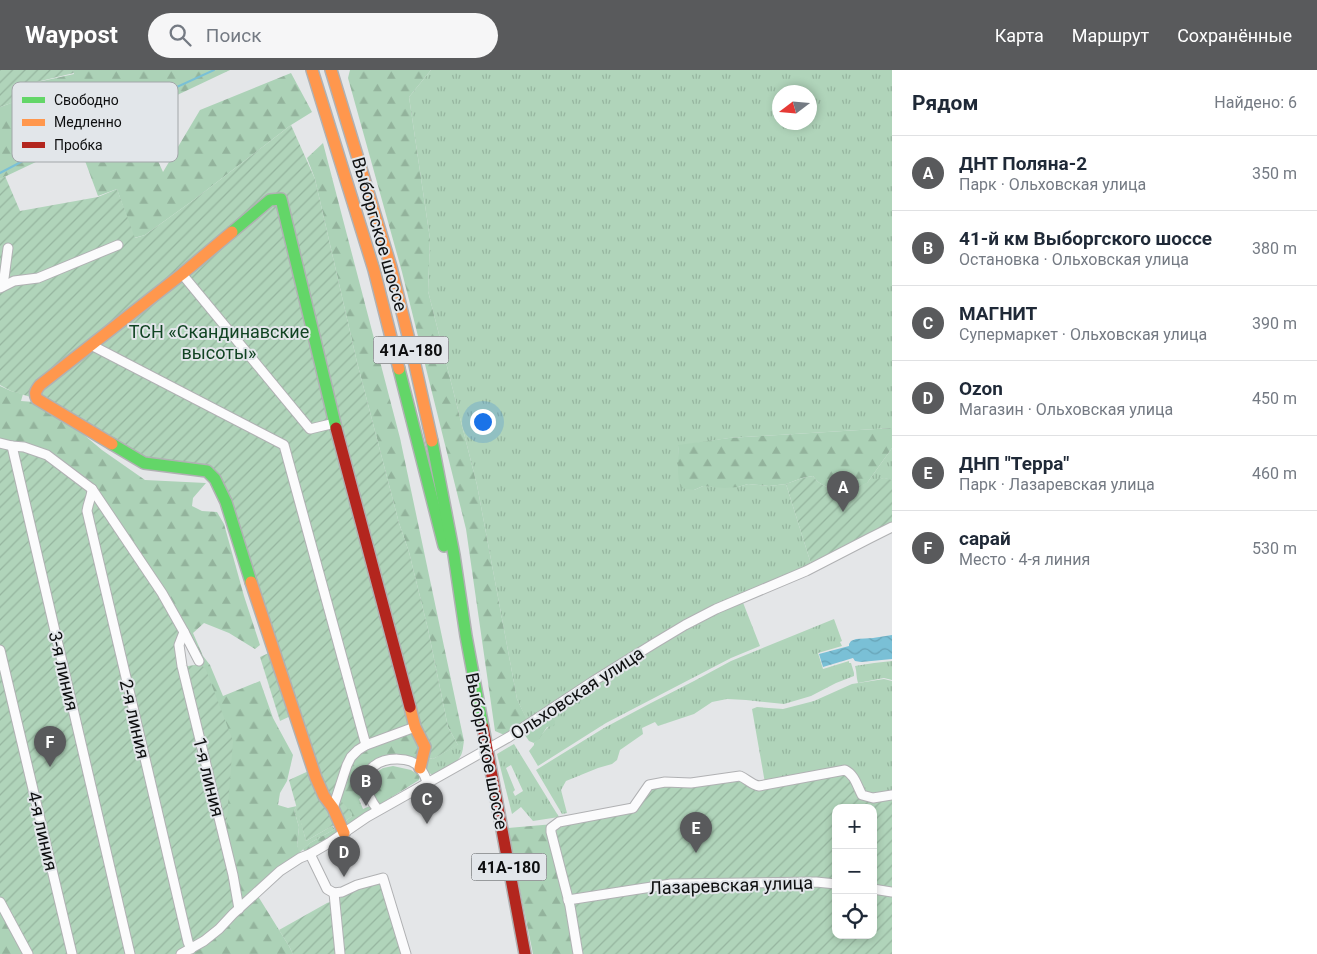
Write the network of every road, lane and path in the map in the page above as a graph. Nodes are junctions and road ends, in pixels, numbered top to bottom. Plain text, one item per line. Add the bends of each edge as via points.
1 (312, 70) edge
2 (330, 70) edge
3 (118, 245) dead end
4 (8, 248) dead end
5 (182, 274) junction
6 (2, 287) edge
7 (91, 344) junction
8 (335, 423) junction
9 (0, 443) edge
10 (12, 446) junction
11 (92, 489) junction
12 (892, 527) edge
13 (184, 632) junction
14 (466, 636) junction
15 (0, 650) edge
16 (199, 661) dead end
17 (415, 727) junction
18 (366, 745) junction
19 (487, 750) junction
20 (420, 768) junction
21 (427, 782) junction
22 (892, 795) edge
23 (334, 808) junction
24 (378, 810) junction
25 (344, 833) junction
26 (310, 854) junction
27 (832, 884) edge
28 (877, 890) edge
29 (892, 892) edge
30 (334, 893) junction
31 (568, 900) junction
32 (0, 902) edge
33 (240, 909) junction
34 (191, 949) junction
35 (28, 954) edge
36 (72, 954) edge
37 (130, 954) edge
38 (181, 954) edge
39 (340, 954) edge
40 (406, 954) edge
41 (525, 954) edge
42 (578, 954) edge

1 - 14 main road, Выборгское шоссе / 41А-180 via 374,270
2 - 14 main road, Выборгское шоссе / 41А-180 via 391,267 413,356 453,546
3 - 6 street via 38,278 14,281
4 - 6 street
5 - 7 main road
5 - 8 street via 310,429
5 - 8 main road via 270,200 281,199
7 - 18 street via 284,445
7 - 23 main road via 35,390 36,399 144,462 207,471 214,476 227,505 314,769 324,794
8 - 17 main road
9 - 10 street
10 - 11 street via 24,446 47,455
10 - 37 street, 3-я линия
11 - 13 street via 162,593
11 - 34 street, 2-я линия via 87,511
12 - 19 street, Ольховская улица via 814,568 685,625
13 - 16 street
13 - 33 street, 1-я линия via 179,645 182,666
14 - 19 main road, Выборгское шоссе / 41А-180
15 - 36 street, 4-я линия
17 - 18 street
17 - 20 main road via 424,747
18 - 23 street via 347,764
19 - 21 street, Ольховская улица
19 - 41 main road, Выборгское шоссе / 41А-180
20 - 21 street
20 - 24 street via 408,761 391,759 372,766 366,788
21 - 24 street, Ольховская улица
22 - 31 street via 873,798 862,795 853,776 845,770 759,786 740,776 650,785 633,808 559,822 551,828
23 - 25 main road
24 - 25 street, Ольховская улица
25 - 26 street, Ольховская улица
26 - 30 street via 328,889
26 - 33 street, Ольховская улица via 280,871
27 - 31 street, Лазаревская улица via 671,884
28 - 29 street
30 - 39 street
30 - 40 street via 382,878
31 - 42 street
32 - 35 street
33 - 34 street, Ольховская улица via 219,930
34 - 38 street, Ольховская улица

